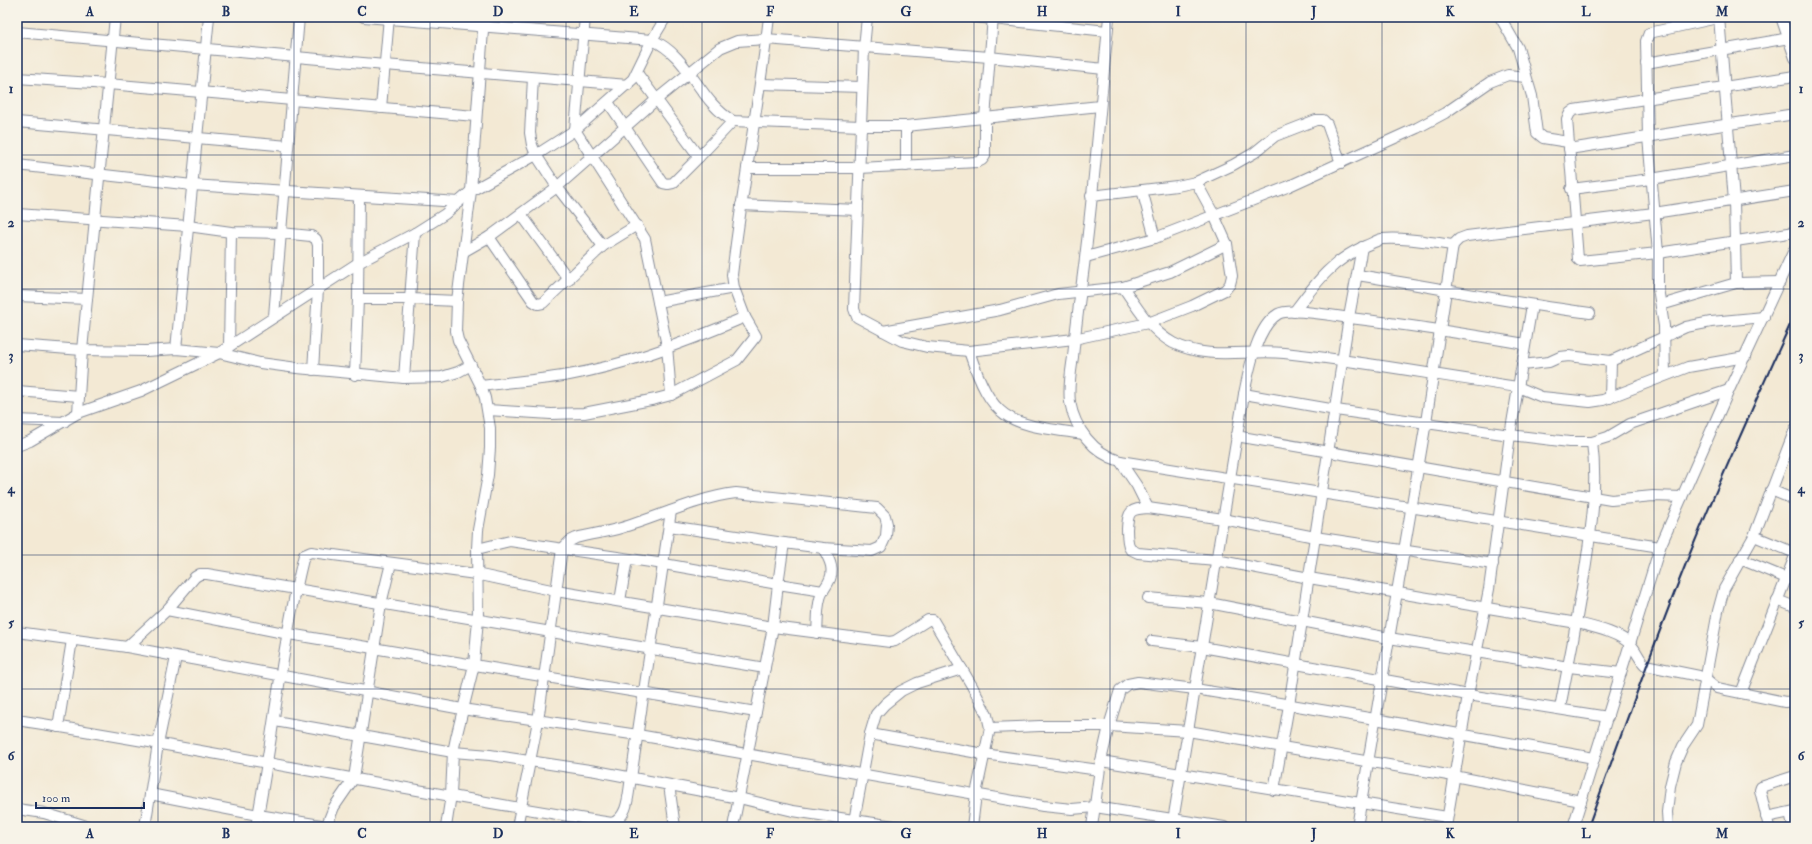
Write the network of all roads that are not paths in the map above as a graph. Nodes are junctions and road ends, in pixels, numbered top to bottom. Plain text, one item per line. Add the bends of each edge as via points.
1 (115, 17) edge
2 (209, 17) edge
3 (299, 17) edge
4 (364, 17) edge
5 (585, 17) edge
6 (666, 17) edge
7 (769, 17) edge
8 (867, 17) edge
9 (974, 17) edge
10 (1109, 17) edge
11 (1500, 17) edge
12 (1720, 17) edge
13 (1781, 17) edge
14 (389, 18) edge
15 (993, 18) edge
16 (1686, 21) edge
17 (484, 22) edge
18 (1107, 31) junction
19 (17, 32) edge
20 (583, 35) junction
21 (1792, 38) edge
22 (766, 39) junction
23 (652, 40) junction
24 (113, 41) junction
25 (205, 48) junction
26 (864, 48) junction
27 (1721, 51) junction
28 (296, 56) junction
29 (989, 57) junction
30 (1795, 58) edge
31 (1646, 63) junction
32 (385, 65) junction
33 (1104, 69) junction
34 (479, 72) junction
35 (688, 72) junction
36 (637, 73) junction
37 (1795, 76) edge
38 (1526, 77) junction
39 (17, 78) edge
40 (533, 78) junction
41 (578, 81) junction
42 (108, 84) junction
43 (761, 84) junction
44 (628, 85) junction
45 (862, 87) junction
46 (1725, 88) junction
47 (201, 92) junction
48 (657, 99) junction
49 (291, 100) junction
50 (1647, 100) junction
51 (608, 102) junction
52 (1100, 106) junction
53 (381, 108) junction
54 (1795, 114) edge
55 (476, 116) junction
56 (985, 118) junction
57 (733, 121) junction
58 (755, 121) junction
59 (17, 122) edge
60 (1728, 124) junction
61 (861, 126) junction
62 (906, 126) junction
63 (625, 128) junction
64 (104, 129) junction
65 (575, 130) junction
66 (1648, 137) junction
67 (196, 138) junction
68 (1568, 145) junction
69 (288, 146) junction
70 (536, 155) junction
71 (1795, 155) edge
72 (590, 156) junction
73 (699, 157) junction
74 (1341, 163) junction
75 (17, 166) edge
76 (906, 166) junction
77 (1732, 166) junction
78 (747, 168) junction
79 (859, 168) junction
80 (99, 174) junction
81 (1651, 179) junction
82 (1196, 182) junction
83 (192, 185) junction
84 (557, 187) junction
85 (1571, 188) junction
86 (1142, 190) junction
87 (284, 191) junction
88 (471, 191) junction
89 (1795, 191) edge
90 (360, 196) junction
91 (1091, 196) junction
92 (1734, 200) junction
93 (458, 202) junction
94 (741, 205) junction
95 (858, 210) junction
96 (1654, 213) junction
97 (17, 214) edge
98 (522, 214) junction
99 (1214, 215) junction
100 (96, 218) junction
101 (1575, 223) junction
102 (637, 225) junction
103 (188, 226) junction
104 (231, 232) junction
105 (1795, 232) edge
106 (281, 233) junction
107 (415, 233) junction
108 (489, 237) junction
109 (1155, 238) junction
110 (1736, 241) junction
111 (1226, 244) junction
112 (1453, 245) junction
113 (603, 246) junction
114 (1362, 247) junction
115 (1795, 248) edge
116 (463, 252) junction
117 (1658, 253) junction
118 (1086, 257) junction
119 (358, 263) junction
120 (1358, 275) junction
121 (569, 280) junction
122 (1780, 282) junction
123 (1736, 283) junction
124 (734, 288) junction
125 (1123, 288) junction
126 (1446, 288) junction
127 (318, 289) junction
128 (1081, 291) junction
129 (17, 296) edge
130 (87, 299) junction
131 (358, 299) junction
132 (411, 299) junction
133 (457, 302) junction
134 (658, 302) junction
135 (1532, 305) junction
136 (1661, 305) junction
137 (1294, 312) junction
138 (1590, 314) dead end
139 (274, 316) junction
140 (744, 316) junction
141 (1764, 317) junction
142 (1349, 318) junction
143 (1148, 323) junction
144 (1440, 329) junction
145 (883, 331) junction
146 (1664, 337) junction
147 (1074, 339) junction
148 (1525, 344) junction
149 (17, 345) edge
150 (667, 346) junction
151 (229, 347) junction
152 (176, 349) junction
153 (82, 350) junction
154 (969, 351) junction
155 (1255, 351) junction
156 (220, 353) junction
157 (1745, 357) junction
158 (1343, 361) junction
159 (1611, 361) junction
160 (1522, 364) junction
161 (470, 365) junction
162 (313, 370) junction
163 (355, 374) junction
164 (1433, 375) junction
165 (1665, 375) junction
166 (404, 378) junction
167 (481, 386) junction
168 (1518, 387) junction
169 (1729, 390) junction
170 (17, 391) edge
171 (1244, 394) junction
172 (671, 395) junction
173 (80, 396) junction
174 (1610, 398) junction
175 (488, 410) junction
176 (1336, 410) junction
177 (78, 413) junction
178 (17, 420) edge
179 (64, 422) junction
180 (1426, 422) junction
181 (1795, 429) edge
182 (1083, 434) junction
183 (1510, 435) junction
184 (1236, 436) junction
185 (1592, 442) junction
186 (17, 446) edge
187 (1792, 446) edge
188 (1329, 451) junction
189 (1120, 461) junction
190 (1418, 466) junction
191 (1229, 478) junction
192 (1504, 481) junction
193 (1771, 490) junction
194 (1322, 494) junction
195 (1594, 497) junction
196 (1682, 497) junction
197 (1795, 500) edge
198 (1148, 508) junction
199 (1411, 508) junction
200 (671, 510) junction
201 (1223, 518) junction
202 (1499, 521) junction
203 (669, 526) junction
204 (1754, 536) junction
205 (1315, 537) junction
206 (1590, 537) junction
207 (784, 543) junction
208 (1660, 547) junction
209 (823, 548) junction
210 (477, 549) junction
211 (562, 549) junction
212 (1404, 550) junction
213 (1795, 554) edge
214 (628, 559) junction
215 (1740, 559) junction
216 (1216, 560) junction
217 (391, 562) junction
218 (664, 564) junction
219 (1493, 564) junction
220 (476, 574) junction
221 (1309, 578) junction
222 (1786, 578) junction
223 (778, 584) junction
224 (296, 590) junction
225 (556, 591) junction
226 (823, 591) junction
227 (1397, 592) junction
228 (1148, 598) dead end
229 (1778, 600) junction
230 (620, 601) junction
231 (1209, 603) junction
232 (381, 604) junction
233 (658, 607) junction
234 (1486, 607) junction
235 (1795, 607) edge
236 (167, 610) junction
237 (478, 620) junction
238 (1302, 622) junction
239 (1577, 623) junction
240 (773, 627) junction
241 (550, 630) junction
242 (17, 632) edge
243 (817, 633) junction
244 (289, 634) junction
245 (1389, 638) junction
246 (72, 640) junction
247 (1152, 641) dead end
248 (1630, 644) junction
249 (1202, 646) junction
250 (127, 647) junction
251 (374, 648) junction
252 (651, 649) junction
253 (1477, 652) junction
254 (176, 657) junction
255 (1295, 664) junction
256 (474, 665) junction
257 (1569, 667) junction
258 (765, 668) junction
259 (962, 669) junction
260 (1621, 673) junction
261 (282, 676) junction
262 (544, 677) junction
263 (1382, 679) junction
264 (1706, 679) junction
265 (1195, 689) junction
266 (368, 692) junction
267 (644, 693) junction
268 (1741, 693) junction
269 (1468, 695) junction
270 (1795, 701) edge
271 (1289, 705) junction
272 (1560, 708) junction
273 (462, 709) junction
274 (756, 712) junction
275 (1608, 717) junction
276 (1375, 719) junction
277 (17, 720) edge
278 (275, 721) junction
279 (538, 721) junction
280 (1109, 726) junction
281 (58, 727) junction
282 (990, 728) junction
283 (1188, 730) junction
284 (870, 734) junction
285 (361, 735) junction
286 (638, 735) junction
287 (1461, 736) junction
288 (158, 744) junction
289 (1281, 747) junction
290 (453, 752) junction
291 (984, 754) junction
292 (748, 755) junction
293 (1594, 758) junction
294 (531, 761) junction
295 (1368, 761) junction
296 (268, 762) junction
297 (1100, 766) junction
298 (863, 774) junction
299 (1181, 775) junction
300 (1454, 776) junction
301 (1795, 776) edge
302 (354, 778) junction
303 (631, 778) junction
304 (669, 785) junction
305 (1274, 790) junction
306 (150, 794) junction
307 (976, 794) junction
308 (451, 795) junction
309 (739, 798) junction
310 (1581, 801) junction
311 (1361, 804) junction
312 (1095, 807) junction
313 (17, 809) edge
314 (521, 809) junction
315 (1792, 812) edge
316 (258, 815) junction
317 (1446, 822) edge
318 (1767, 822) edge
319 (1173, 823) edge
320 (853, 824) edge
321 (326, 826) edge
322 (90, 827) edge
323 (145, 827) edge
324 (256, 827) edge
325 (446, 827) edge
326 (517, 827) edge
327 (675, 827) edge
328 (733, 827) edge
329 (901, 827) edge
330 (972, 827) edge
331 (1092, 827) edge
332 (1224, 827) edge
333 (1357, 827) edge
334 (1573, 827) edge
335 (1668, 827) edge
336 (1793, 827) edge

1 - 24 street
2 - 25 street
3 - 28 street
4 - 14 street
5 - 20 street
6 - 23 street
7 - 22 street
8 - 26 street
9 - 15 street
10 - 18 street
11 - 38 street via 1518,48
12 - 16 street
12 - 27 street
13 - 21 street
14 - 17 street
14 - 32 street
15 - 18 street
15 - 29 street
16 - 31 street via 1649,34 1646,41
17 - 20 street
17 - 34 street
18 - 33 street
19 - 24 street
20 - 23 street
20 - 41 street
21 - 27 street
21 - 30 street
22 - 26 street
22 - 35 street via 737,41 720,48
22 - 43 street
23 - 35 street via 676,57
23 - 36 street
24 - 25 street
24 - 42 street
25 - 28 street
25 - 47 street
26 - 29 street
26 - 45 street
27 - 31 street
27 - 46 street
28 - 32 street
28 - 49 street
29 - 33 street
29 - 56 street
31 - 50 street
32 - 34 street
32 - 53 street
33 - 52 street
34 - 40 street
34 - 55 street
35 - 48 street
35 - 57 street via 720,112
36 - 44 street
36 - 48 street
37 - 46 street
38 - 68 street via 1532,96 1537,133 1543,138
38 - 74 street via 1508,75 1490,82 1435,119
39 - 42 street
40 - 41 street
40 - 70 street via 530,133
41 - 44 street
41 - 65 street
42 - 47 street
42 - 64 street
43 - 45 street
43 - 58 street
44 - 51 street
45 - 61 street
46 - 50 street
46 - 60 street
47 - 49 street
47 - 67 street
48 - 63 street
48 - 73 street
49 - 53 street
49 - 69 street
50 - 66 street
50 - 68 street via 1574,110 1567,119
51 - 63 street
51 - 65 street
52 - 56 street
52 - 91 street
53 - 55 street
54 - 60 street
55 - 88 street
56 - 62 street
56 - 76 street via 985,156 982,160
57 - 58 street
57 - 73 street
58 - 61 street
58 - 78 street
59 - 64 street
60 - 66 street
60 - 77 street
61 - 62 street
61 - 79 street
62 - 76 street
63 - 72 street
63 - 73 street via 663,183 673,183
64 - 67 street
64 - 80 street
65 - 70 street
65 - 72 street
66 - 68 street
66 - 81 street
67 - 69 street
67 - 83 street
68 - 85 street
69 - 87 street
70 - 84 street
70 - 88 street
71 - 77 street
72 - 84 street
72 - 102 street
74 - 82 street via 1327,124 1323,120 1316,120 1275,136 1254,153
74 - 99 street
75 - 80 street
76 - 79 street
77 - 81 street
77 - 92 street
78 - 79 street
78 - 94 street
79 - 95 street
80 - 83 street
80 - 100 street
81 - 85 street
81 - 96 street
82 - 86 street
82 - 99 street
83 - 87 street
83 - 103 street
84 - 98 street
84 - 113 street
85 - 101 street
86 - 91 street
86 - 109 street
87 - 90 street
87 - 106 street
88 - 93 street
88 - 116 street
89 - 92 street
90 - 93 street
90 - 119 street
91 - 118 street
92 - 96 street
92 - 110 street
93 - 107 street via 445,214
94 - 95 street
94 - 124 street via 732,275
95 - 145 street via 854,309 857,317
96 - 101 street
96 - 117 street
97 - 100 street
98 - 108 street
98 - 121 street
99 - 109 street
99 - 111 street
100 - 103 street
100 - 130 street
101 - 112 street via 1467,236
101 - 117 street via 1580,261
102 - 113 street
102 - 134 street via 647,245
103 - 104 street
103 - 152 street
104 - 106 street
104 - 151 street
105 - 110 street
106 - 127 street via 311,236 316,239
106 - 139 street
107 - 119 street
107 - 132 street
108 - 116 street
108 - 121 street via 533,302 543,303
109 - 118 street
110 - 117 street
110 - 123 street
111 - 125 street via 1170,272
111 - 143 street via 1232,276 1225,290
112 - 114 street via 1380,239
112 - 126 street
113 - 121 street
114 - 120 street
114 - 137 street via 1332,265
115 - 122 street
116 - 133 street
117 - 136 street
118 - 128 street
119 - 127 street
119 - 131 street
120 - 126 street
120 - 142 street
122 - 123 street
122 - 141 street
123 - 136 street
124 - 134 street
124 - 140 street
125 - 128 street
125 - 143 street
126 - 135 street
126 - 144 street
127 - 139 street
127 - 162 street
128 - 145 street via 1058,294 1000,310
128 - 147 street
129 - 130 street
130 - 153 street
131 - 132 street
131 - 163 street
132 - 133 street
132 - 166 street
133 - 161 street via 456,331
134 - 150 street
135 - 138 street
135 - 148 street
136 - 146 street
137 - 142 street
137 - 155 street via 1283,312 1269,321
139 - 151 street
140 - 150 street
140 - 172 street via 756,336 737,360
141 - 146 street via 1686,327
141 - 157 street
142 - 144 street
142 - 158 street
143 - 147 street
143 - 155 street via 1172,342 1186,348 1224,354
144 - 148 street
144 - 164 street
145 - 154 street via 914,346
146 - 159 street
146 - 165 street
147 - 154 street
147 - 182 street via 1070,400 1074,418
148 - 160 street
149 - 153 street
150 - 167 street via 601,368 568,375
150 - 172 street
151 - 156 street
152 - 153 street
152 - 156 street
153 - 173 street
154 - 182 street via 989,398 1004,415 1014,421 1036,427
155 - 158 street
155 - 171 street
156 - 162 street via 260,363
156 - 177 street via 141,391
157 - 165 street via 1688,367
157 - 169 street
158 - 164 street
158 - 176 street
159 - 160 street via 1569,356 1549,362
159 - 174 street
160 - 168 street
161 - 166 street via 442,377
161 - 167 street
162 - 163 street
163 - 166 street
164 - 168 street
164 - 180 street
165 - 174 street
167 - 175 street
168 - 174 street via 1542,397 1590,402
168 - 183 street
169 - 185 street via 1630,424 1608,437
169 - 196 street
170 - 173 street
171 - 176 street
171 - 184 street
172 - 175 street via 584,413 551,414
173 - 177 street
175 - 210 street via 488,475
176 - 180 street
176 - 188 street
177 - 179 street
178 - 179 street
179 - 186 street
180 - 183 street
180 - 190 street
181 - 187 street
182 - 189 street via 1108,457
183 - 185 street
183 - 192 street
184 - 188 street
184 - 191 street
185 - 195 street
187 - 193 street
188 - 190 street
188 - 194 street
189 - 191 street
189 - 198 street
190 - 192 street
190 - 199 street
191 - 194 street
191 - 201 street
192 - 195 street
192 - 202 street
193 - 197 street
193 - 204 street
194 - 199 street
194 - 205 street
195 - 196 street via 1611,500 1653,496
195 - 206 street
196 - 208 street
198 - 201 street
198 - 216 street via 1137,508 1130,512 1127,542 1130,549 1138,553
199 - 202 street
199 - 212 street
200 - 203 street
200 - 209 street via 725,494 745,493 877,508 885,516 886,536 881,547 872,551
200 - 211 street via 621,528 576,538
201 - 205 street
201 - 216 street
202 - 206 street
202 - 219 street
203 - 207 street
203 - 218 street
204 - 213 street
204 - 215 street
205 - 212 street
205 - 221 street
206 - 208 street
206 - 239 street
207 - 209 street
207 - 223 street
208 - 248 street
209 - 226 street via 831,563 832,572
210 - 211 street via 510,541
210 - 220 street
211 - 214 street
211 - 225 street
212 - 219 street
212 - 227 street
213 - 222 street
214 - 218 street
214 - 230 street
215 - 222 street
215 - 264 street via 1724,589
216 - 221 street
216 - 231 street
217 - 220 street
217 - 224 street via 307,553 304,555
217 - 232 street
218 - 223 street
218 - 233 street
219 - 234 street
220 - 225 street
220 - 237 street
221 - 227 street
221 - 238 street
222 - 229 street
223 - 226 street
223 - 240 street
224 - 232 street
224 - 236 street via 200,574
224 - 244 street
225 - 230 street
225 - 241 street
226 - 243 street via 819,600
227 - 234 street
227 - 245 street
228 - 231 street
229 - 235 street
229 - 268 street
230 - 233 street
231 - 238 street
231 - 249 street
232 - 237 street
232 - 251 street
233 - 240 street
233 - 252 street
234 - 239 street
234 - 253 street
236 - 244 street
236 - 250 street
237 - 241 street
237 - 256 street
238 - 245 street
238 - 255 street
239 - 248 street via 1619,637
239 - 257 street
240 - 243 street
240 - 258 street
241 - 252 street
241 - 262 street
242 - 246 street
243 - 259 street via 890,642 928,620 933,620
244 - 251 street
244 - 261 street
245 - 253 street
245 - 263 street
246 - 250 street
246 - 281 street
247 - 249 street
248 - 260 street
248 - 264 street via 1645,665
249 - 255 street
249 - 265 street
250 - 254 street
251 - 256 street
251 - 266 street
252 - 258 street
252 - 267 street
253 - 257 street
253 - 269 street
254 - 261 street
254 - 288 street
255 - 263 street
255 - 271 street
256 - 262 street
256 - 273 street
257 - 260 street
257 - 272 street
258 - 274 street
259 - 282 street via 987,715
259 - 284 street via 917,683 901,691 876,714
260 - 275 street
261 - 266 street
261 - 278 street
262 - 267 street
262 - 279 street
263 - 269 street
263 - 276 street
264 - 268 street via 1716,688
264 - 335 street via 1697,725 1683,746 1670,786
265 - 271 street
265 - 280 street via 1138,682 1128,684 1120,690
265 - 283 street
266 - 273 street
266 - 285 street
267 - 274 street
267 - 286 street
268 - 270 street via 1785,702
269 - 272 street
269 - 287 street
271 - 276 street
271 - 289 street
272 - 275 street
273 - 279 street
273 - 290 street
274 - 292 street
275 - 293 street
276 - 287 street
276 - 295 street
277 - 281 street
278 - 285 street
278 - 296 street
279 - 286 street
279 - 294 street
280 - 282 street
280 - 283 street
280 - 297 street
281 - 288 street
282 - 291 street
283 - 289 street
283 - 299 street
284 - 291 street
284 - 298 street
285 - 290 street
285 - 302 street
286 - 292 street
286 - 303 street
287 - 293 street
287 - 300 street
288 - 296 street
288 - 306 street
289 - 295 street
289 - 305 street
290 - 294 street
290 - 308 street
291 - 297 street
291 - 307 street
292 - 298 street
292 - 309 street
293 - 310 street
294 - 303 street
294 - 314 street
295 - 300 street
295 - 311 street
296 - 302 street
296 - 316 street
297 - 299 street
297 - 312 street
298 - 307 street
298 - 320 street
299 - 305 street
299 - 319 street
300 - 310 street
300 - 317 street
301 - 318 street via 1761,787
302 - 308 street
302 - 321 street via 334,807
303 - 304 street
303 - 314 street via 624,813 619,820 612,823
304 - 309 street
304 - 327 street
305 - 311 street
306 - 316 street
306 - 323 street
307 - 312 street via 1043,806 1072,809
307 - 330 street
308 - 314 street
308 - 325 street
309 - 320 street
309 - 328 street
310 - 334 street
311 - 317 street
311 - 333 street
312 - 319 street
312 - 331 street
313 - 322 street via 44,813
314 - 326 street
315 - 318 street
315 - 336 street
316 - 321 street
316 - 324 street
319 - 332 street
320 - 329 street

